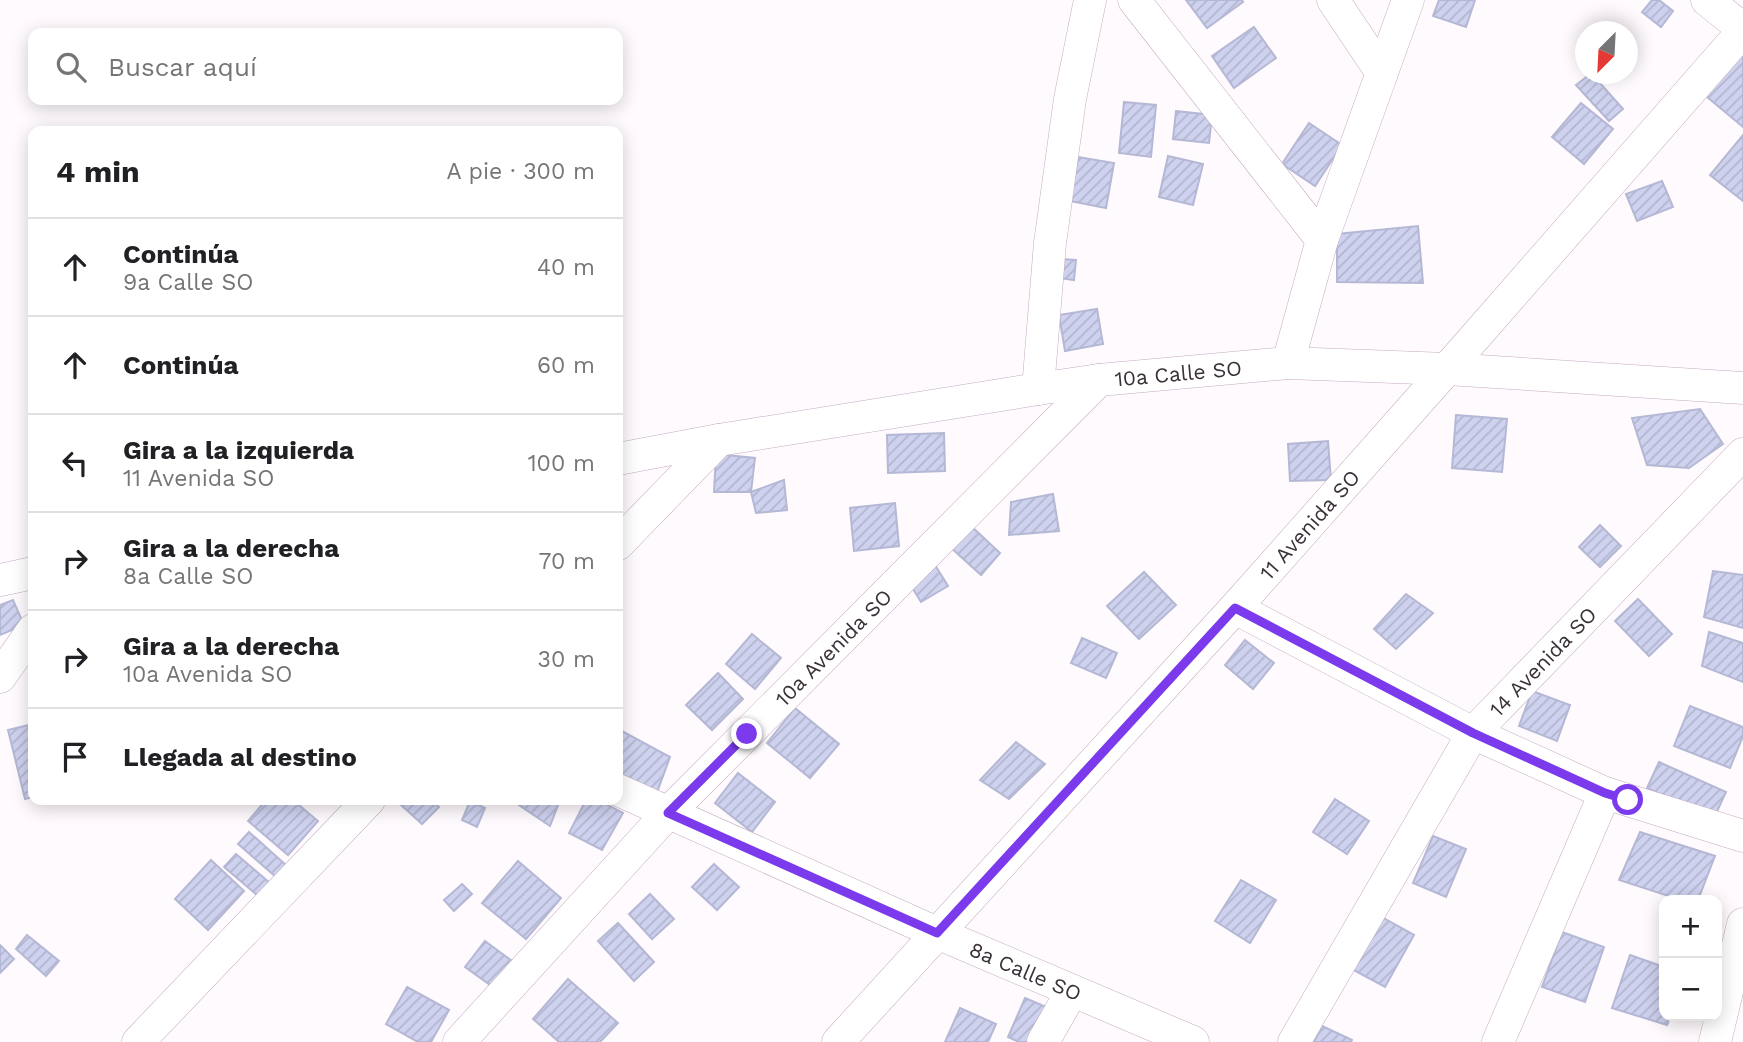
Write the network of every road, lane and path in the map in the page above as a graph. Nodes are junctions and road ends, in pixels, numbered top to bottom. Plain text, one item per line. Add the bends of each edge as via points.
1 (1090, 0) edge
2 (1134, 0) edge
3 (1333, 0) edge
4 (1408, 0) edge
5 (1707, 0) edge
6 (1743, 30) edge
7 (1382, 73) junction
8 (1322, 240) junction
9 (1289, 363) junction
10 (1447, 369) junction
11 (1099, 380) junction
12 (1743, 388) edge
13 (1038, 389) junction
14 (719, 440) junction
15 (1743, 454) edge
16 (623, 458) edge
17 (623, 539) edge
18 (28, 574) edge
19 (0, 580) edge
20 (1235, 608) junction
21 (28, 637) edge
22 (0, 677) edge
23 (1473, 733) junction
24 (623, 792) edge
25 (1605, 793) junction
26 (364, 805) edge
27 (668, 813) junction
28 (1743, 835) edge
29 (1743, 924) edge
30 (937, 933) junction
31 (1072, 991) junction
32 (138, 1042) edge
33 (460, 1042) edge
34 (838, 1042) edge
35 (1043, 1042) edge
36 (1192, 1042) edge
37 (1294, 1042) edge
38 (1498, 1042) edge
39 (1714, 1042) edge

1 - 13 street via 1070,99 1050,243
2 - 8 street
3 - 7 street
4 - 7 street
5 - 6 street
6 - 10 street, 11 Avenida SO
7 - 8 street
8 - 9 street
9 - 10 street, 10a Calle SO
9 - 11 street, 10a Calle SO
10 - 12 street, 10a Calle SO
10 - 20 street, 11 Avenida SO
11 - 13 street, 10a Calle SO
11 - 27 street, 10a Avenida SO
13 - 14 street, 10a Calle SO
14 - 16 street, 10a Calle SO
14 - 17 street
15 - 23 street, 14 Avenida SO
18 - 19 street
20 - 23 street
20 - 30 street, 11 Avenida SO
21 - 22 street
23 - 25 street
23 - 37 street, 14 Avenida SO
24 - 27 street, 8a Calle SO
25 - 28 street
25 - 38 street
26 - 32 street
27 - 30 street, 8a Calle SO
27 - 33 street, 10a Avenida SO
29 - 39 street
30 - 31 street, 8a Calle SO
30 - 34 street, 11 Avenida SO
31 - 35 street
31 - 36 street, 8a Calle SO

